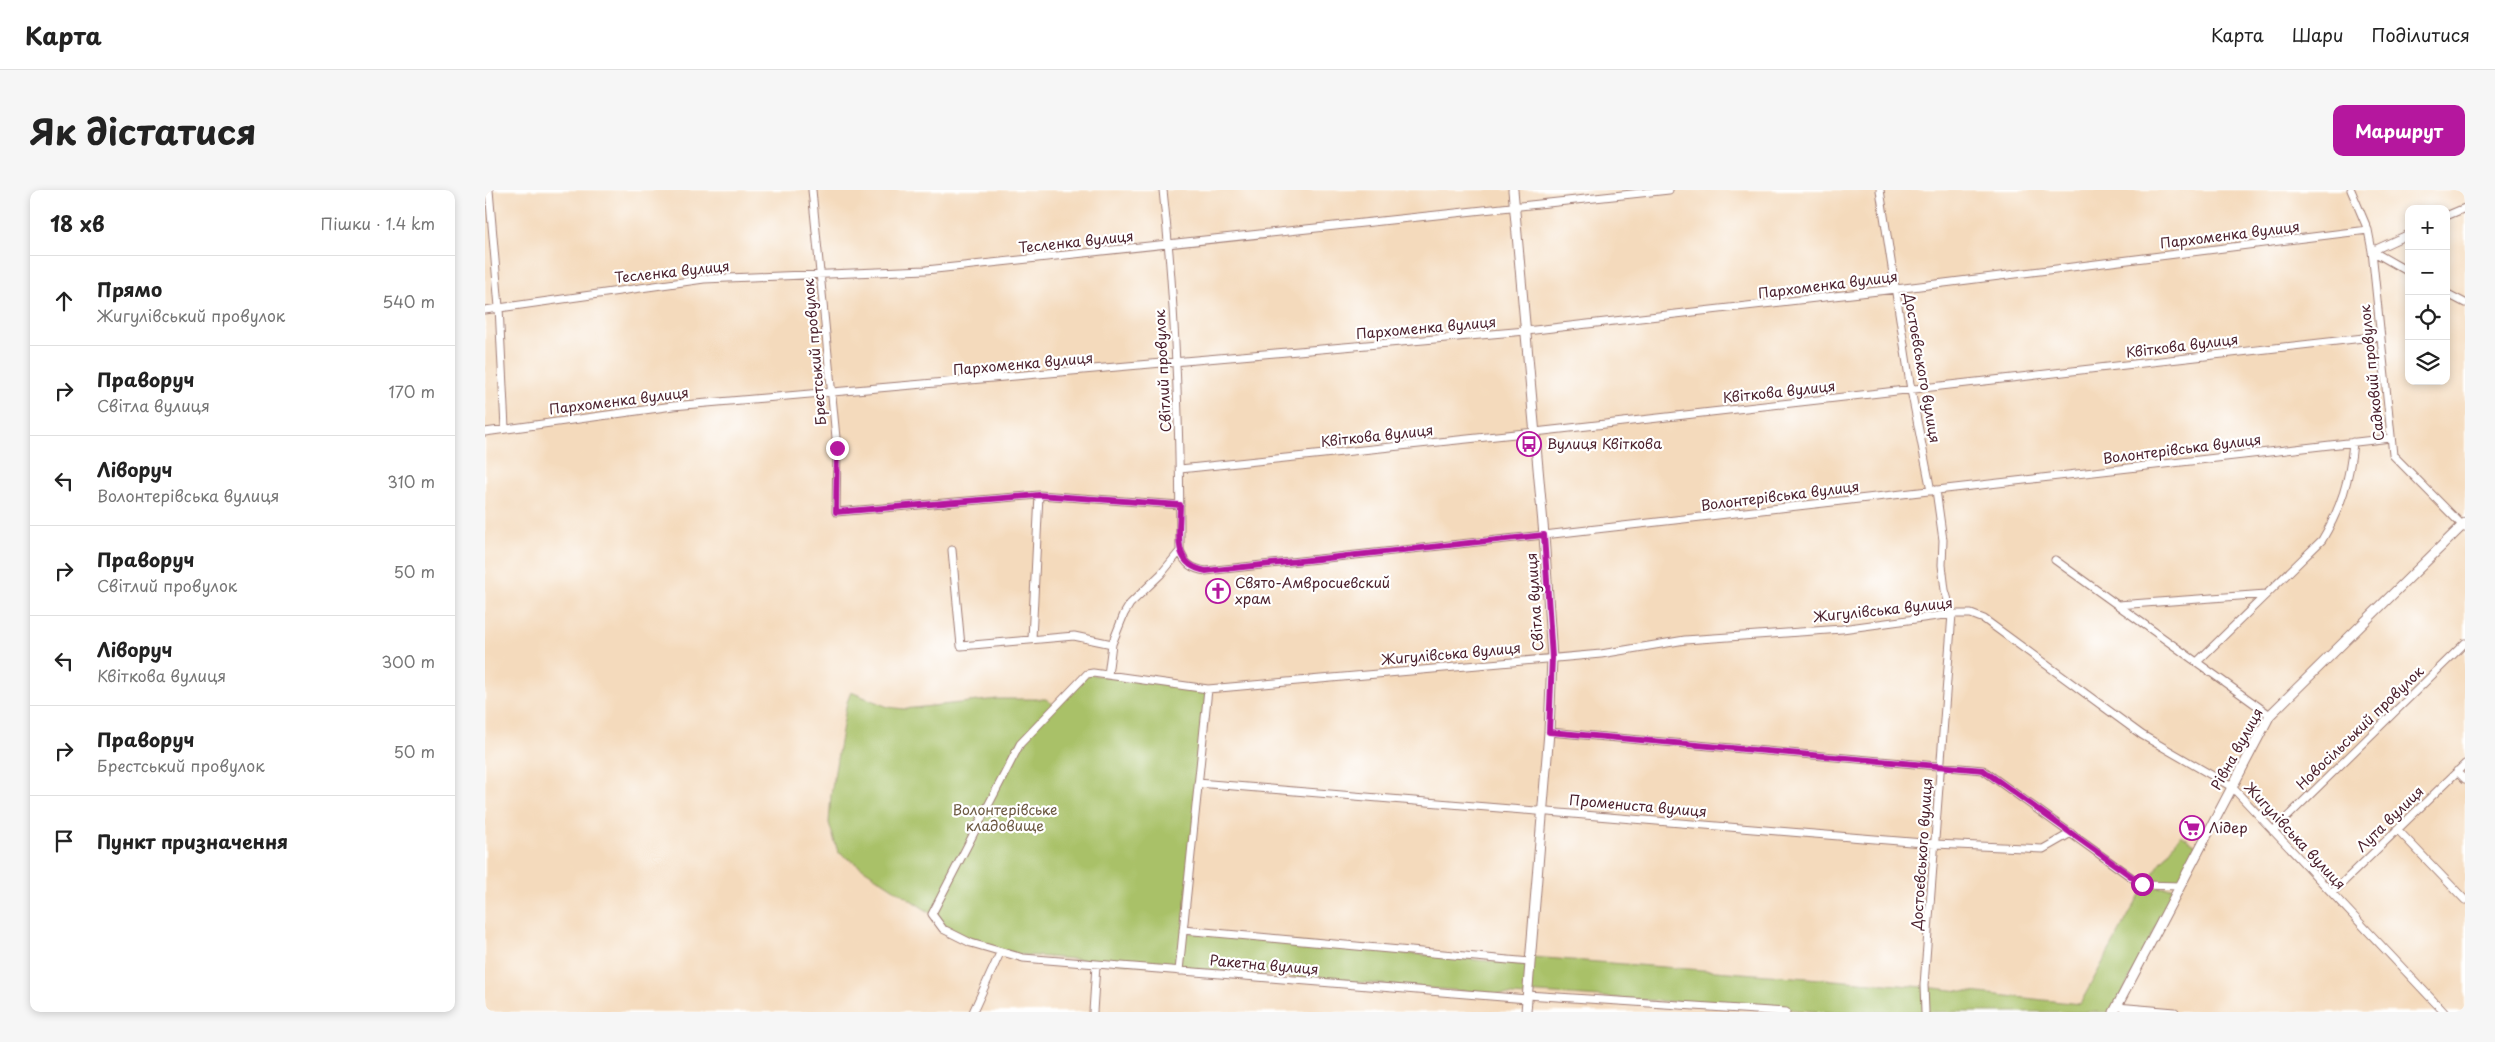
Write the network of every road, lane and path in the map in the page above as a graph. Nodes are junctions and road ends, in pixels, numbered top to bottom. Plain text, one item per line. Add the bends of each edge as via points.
1 (489, 190) edge
2 (812, 190) edge
3 (1163, 190) edge
4 (1513, 190) edge
5 (1669, 190) edge
6 (1880, 190) edge
7 (2351, 190) edge
8 (1515, 207) junction
9 (2465, 208) edge
10 (2450, 214) edge
11 (2368, 230) junction
12 (2405, 236) edge
13 (1169, 244) junction
14 (2373, 251) junction
15 (2405, 270) edge
16 (820, 274) junction
17 (1896, 289) junction
18 (2449, 295) edge
19 (2465, 304) edge
20 (499, 307) junction
21 (485, 310) edge
22 (1526, 331) junction
23 (2381, 336) junction
24 (1175, 363) junction
25 (1911, 390) junction
26 (831, 393) junction
27 (505, 428) junction
28 (485, 432) edge
29 (1535, 432) junction
30 (2391, 438) junction
31 (2353, 442) junction
32 (1180, 469) junction
33 (1933, 491) junction
34 (1039, 495) junction
35 (1180, 505) junction
36 (2464, 526) edge
37 (1544, 535) junction
38 (952, 550) dead end
39 (1180, 551) junction
40 (2055, 560) dead end
41 (2267, 594) junction
42 (2117, 605) junction
43 (1952, 614) junction
44 (1032, 639) junction
45 (2465, 643) edge
46 (1112, 644) junction
47 (1552, 658) junction
48 (2197, 662) junction
49 (1108, 675) junction
50 (1208, 689) junction
51 (2270, 714) junction
52 (1549, 732) junction
53 (2465, 764) edge
54 (1941, 765) junction
55 (2457, 771) junction
56 (2465, 780) edge
57 (1198, 783) junction
58 (2232, 787) junction
59 (1542, 811) junction
60 (2397, 829) junction
61 (2273, 831) junction
62 (2071, 833) junction
63 (1935, 844) junction
64 (2180, 886) junction
65 (2332, 893) junction
66 (2465, 900) edge
67 (1183, 930) junction
68 (1000, 953) junction
69 (1530, 962) junction
70 (1096, 965) junction
71 (1179, 971) junction
72 (1527, 997) junction
73 (2116, 1009) edge
74 (973, 1012) edge
75 (1093, 1012) edge
76 (1526, 1012) edge
77 (1786, 1012) edge
78 (1925, 1012) edge
79 (2175, 1012) edge
80 (2444, 1012) edge

1 - 20 street
2 - 16 street, Брестський провулок
3 - 13 street, Світлий провулок
4 - 8 street, Світла вулиця
5 - 8 street, Тесленка вулиця
6 - 17 street, Достоєвського вулиця
7 - 11 street, Садковий провулок
8 - 13 street, Тесленка вулиця
8 - 22 street, Світла вулиця
9 - 10 street
11 - 14 street, Садковий провулок
11 - 17 street, Пархоменка вулиця
12 - 14 street
13 - 16 street, Тесленка вулиця via 926,270
13 - 24 street, Світлий провулок
14 - 15 street
14 - 23 street, Садковий провулок
16 - 20 street, Тесленка вулиця via 704,279
16 - 26 street, Брестський провулок
17 - 22 street, Пархоменка вулиця
17 - 25 street, Достоєвського вулиця
18 - 19 street
20 - 21 street, Тесленка вулиця
20 - 27 street
22 - 24 street, Пархоменка вулиця
22 - 29 street, Світла вулиця
23 - 25 street, Квіткова вулиця
23 - 30 street, Садковий провулок
24 - 26 street, Пархоменка вулиця
24 - 32 street, Світлий провулок
25 - 29 street, Квіткова вулиця
25 - 33 street, Достоєвського вулиця
26 - 27 street, Пархоменка вулиця via 673,406
26 - 34 street, Брестський провулок via 837,448 836,512
27 - 28 street, Пархоменка вулиця
29 - 32 street, Квіткова вулиця
29 - 37 street, Світла вулиця
30 - 31 street, Волонтерівська вулиця
30 - 36 street, Садковий провулок via 2393,455
31 - 33 street, Волонтерівська вулиця
31 - 41 street via 2345,493 2322,540
32 - 35 street, Світлий провулок
33 - 37 street, Волонтерівська вулиця
33 - 43 street, Достоєвського вулиця via 1943,540 1945,590
34 - 35 street
34 - 44 street
35 - 39 street, Світлий провулок
36 - 51 street, Рівна вулиця
37 - 39 street, Волонтерівська вулиця via 1206,571 1189,565
37 - 47 street, Світла вулиця
38 - 44 street via 961,646
39 - 46 street via 1130,604
40 - 42 street
41 - 42 street
41 - 48 street
42 - 48 street
43 - 47 street, Жигулівська вулиця via 1842,629 1685,640 1601,654
43 - 54 street, Достоєвського вулиця
43 - 58 street, Жигулівська вулиця via 1971,614 1984,619 2142,735
44 - 46 street via 1074,636
45 - 61 street, Новосільський провулок
46 - 49 street
47 - 50 street, Жигулівська вулиця
47 - 52 street, Світла вулиця
48 - 51 street
49 - 50 street, Жигулівська вулиця
49 - 68 street, Ракетна вулиця via 1093,673 1081,678 1020,744 932,914 943,929
50 - 57 street
51 - 58 street, Рівна вулиця
52 - 54 street
52 - 59 street, Світла вулиця
53 - 55 street, Лута вулиця
54 - 62 street via 1983,770
54 - 63 street, Достоєвського вулиця
55 - 56 street
55 - 60 street, Лута вулиця
57 - 59 street, Промениста вулиця
57 - 67 street
58 - 61 street, Жигулівська вулиця
58 - 64 street, Рівна вулиця
59 - 63 street, Промениста вулиця
59 - 69 street, Світла вулиця
60 - 65 street, Лута вулиця
60 - 66 street
61 - 65 street, Жигулівська вулиця
62 - 63 street, Промениста вулиця via 2043,849
62 - 64 street via 2142,884
63 - 78 street, Достоєвського вулиця via 1924,985
64 - 73 street, Рівна вулиця
65 - 80 street, Жигулівська вулиця
67 - 69 street, Ракетна вулиця
67 - 71 street
68 - 70 street, Ракетна вулиця
68 - 74 street
69 - 72 street, Світла вулиця
70 - 71 street, Ракетна вулиця
70 - 75 street
71 - 72 street, Ракетна вулиця
72 - 76 street, Світла вулиця
72 - 77 street, Ракетна вулиця
73 - 79 street

